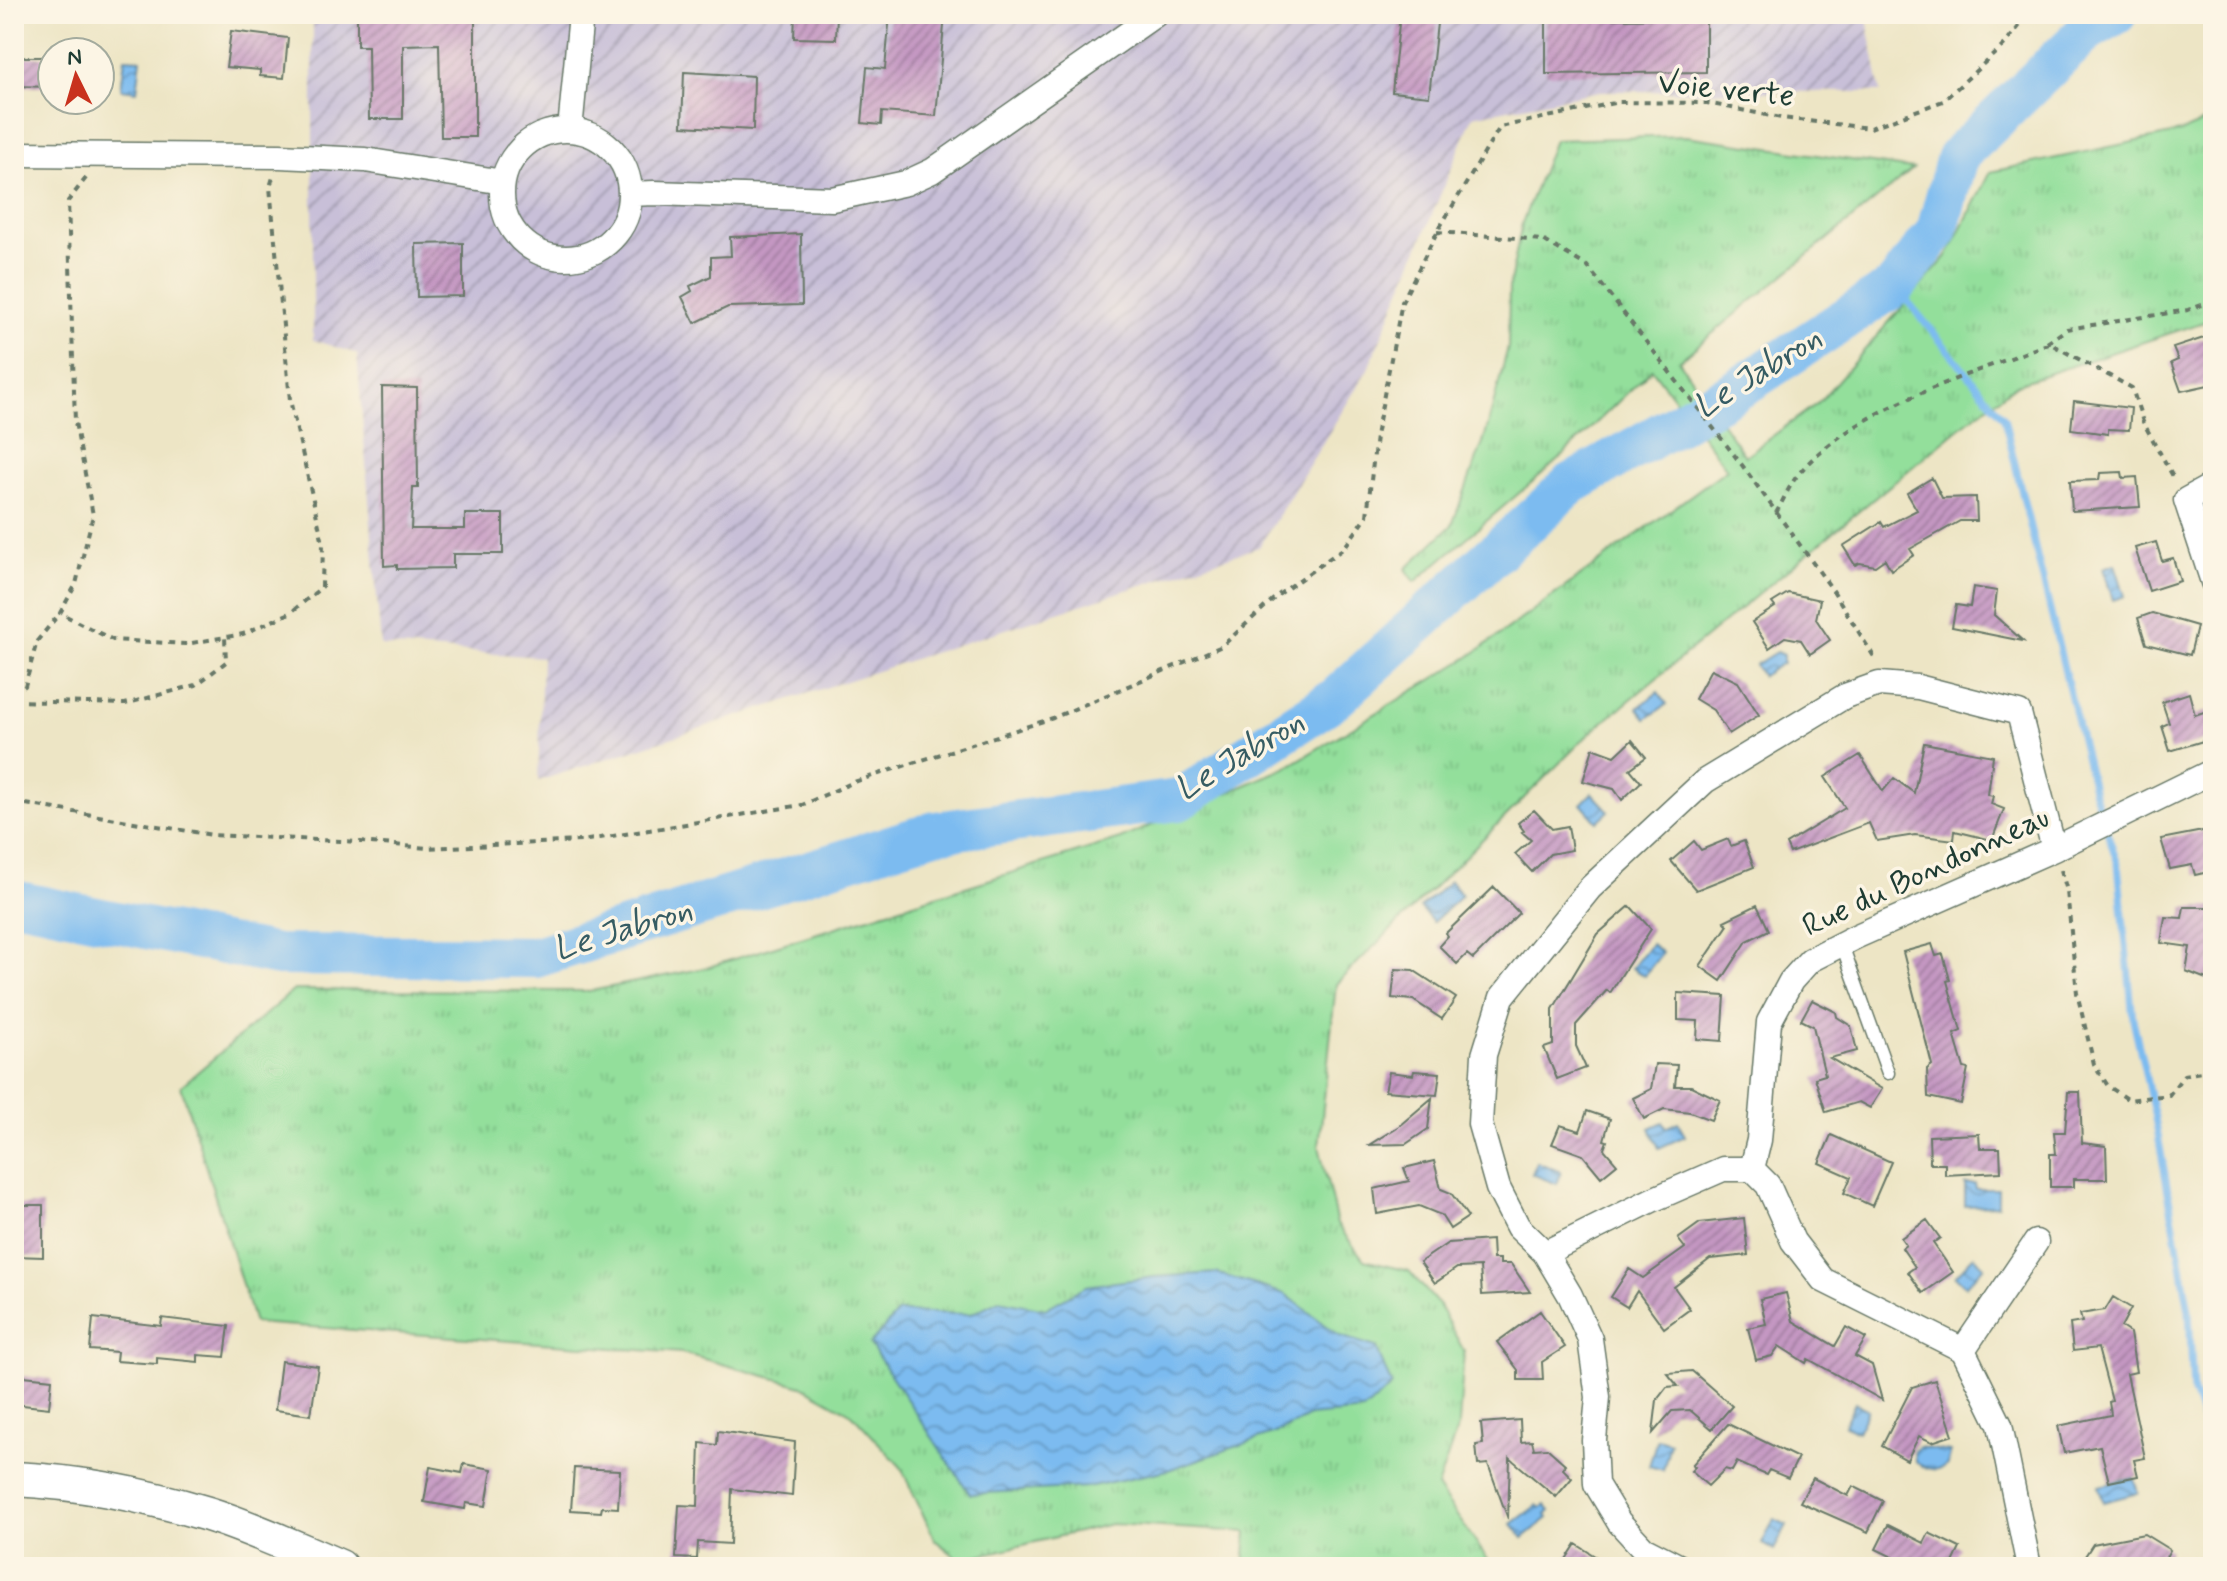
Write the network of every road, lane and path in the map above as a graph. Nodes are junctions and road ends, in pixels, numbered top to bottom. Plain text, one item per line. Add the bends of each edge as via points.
1 (581, 14) edge
2 (1156, 14) edge
3 (2029, 14) edge
4 (570, 130) junction
5 (14, 154) edge
6 (105, 154) junction
7 (280, 156) junction
8 (503, 182) junction
9 (630, 194) junction
10 (1437, 232) junction
11 (2213, 301) edge
12 (2045, 344) junction
13 (2213, 485) edge
14 (2186, 500) junction
15 (1776, 513) junction
16 (2213, 582) edge
17 (60, 613) junction
18 (225, 637) junction
19 (1879, 684) junction
20 (14, 694) edge
21 (14, 701) edge
22 (2213, 771) edge
23 (14, 802) edge
24 (2054, 849) junction
25 (1842, 945) junction
26 (2213, 1070) edge
27 (1888, 1073) dead end
28 (1752, 1169) junction
29 (2036, 1242) dead end
30 (1545, 1253) junction
31 (1963, 1350) junction
32 (14, 1479) edge
33 (340, 1567) edge
34 (1680, 1567) edge
35 (2029, 1567) edge

1 - 4 street
2 - 9 street via 932,171 906,183 832,199
3 - 10 path, Voie verte via 2005,44 1943,101 1870,128 1707,103 1619,102 1500,127
4 - 8 street via 532,139 513,158
4 - 9 street via 596,138 617,156
5 - 6 street
6 - 7 street
6 - 17 path via 68,201 75,422 93,515 76,584
7 - 8 street via 365,160
7 - 18 path via 270,187 281,314 290,400 323,543 322,587 290,613
8 - 9 street via 504,210 517,235 553,256 580,256 606,244 623,222
10 - 15 path via 1543,240 1587,266
10 - 23 path, Voie verte via 1402,302 1376,436 1367,516 1344,548 1278,595 1222,646 1053,718 854,782 802,805 582,841 427,848 212,835
11 - 12 path via 2188,310 2067,329
12 - 14 path via 2132,388 2143,422
12 - 15 path via 1846,430 1797,476
13 - 14 street
14 - 16 street
15 - 19 path via 1876,660
17 - 18 path via 113,640 186,644
17 - 20 path via 37,641 25,686
18 - 21 path via 226,662 196,685 125,704
19 - 24 street via 1918,687 2019,713
19 - 30 street via 1845,696 1705,781 1590,888 1502,997 1484,1055 1480,1124 1498,1188 1518,1227
22 - 24 street, Rue du Bondonneau
24 - 25 street, Rue du Bondonneau
24 - 26 path via 2067,891 2077,993 2094,1064 2108,1086 2129,1100 2169,1095 2184,1075
25 - 27 lane
25 - 28 street, Rue du Bondonneau via 1810,960 1791,981 1769,1022
28 - 30 street via 1723,1169
28 - 31 street via 1768,1185 1793,1241 1823,1280
29 - 31 street
30 - 34 street via 1590,1339 1598,1397 1596,1484 1643,1548
31 - 35 street via 2000,1425
32 - 33 main road via 131,1493 211,1515

